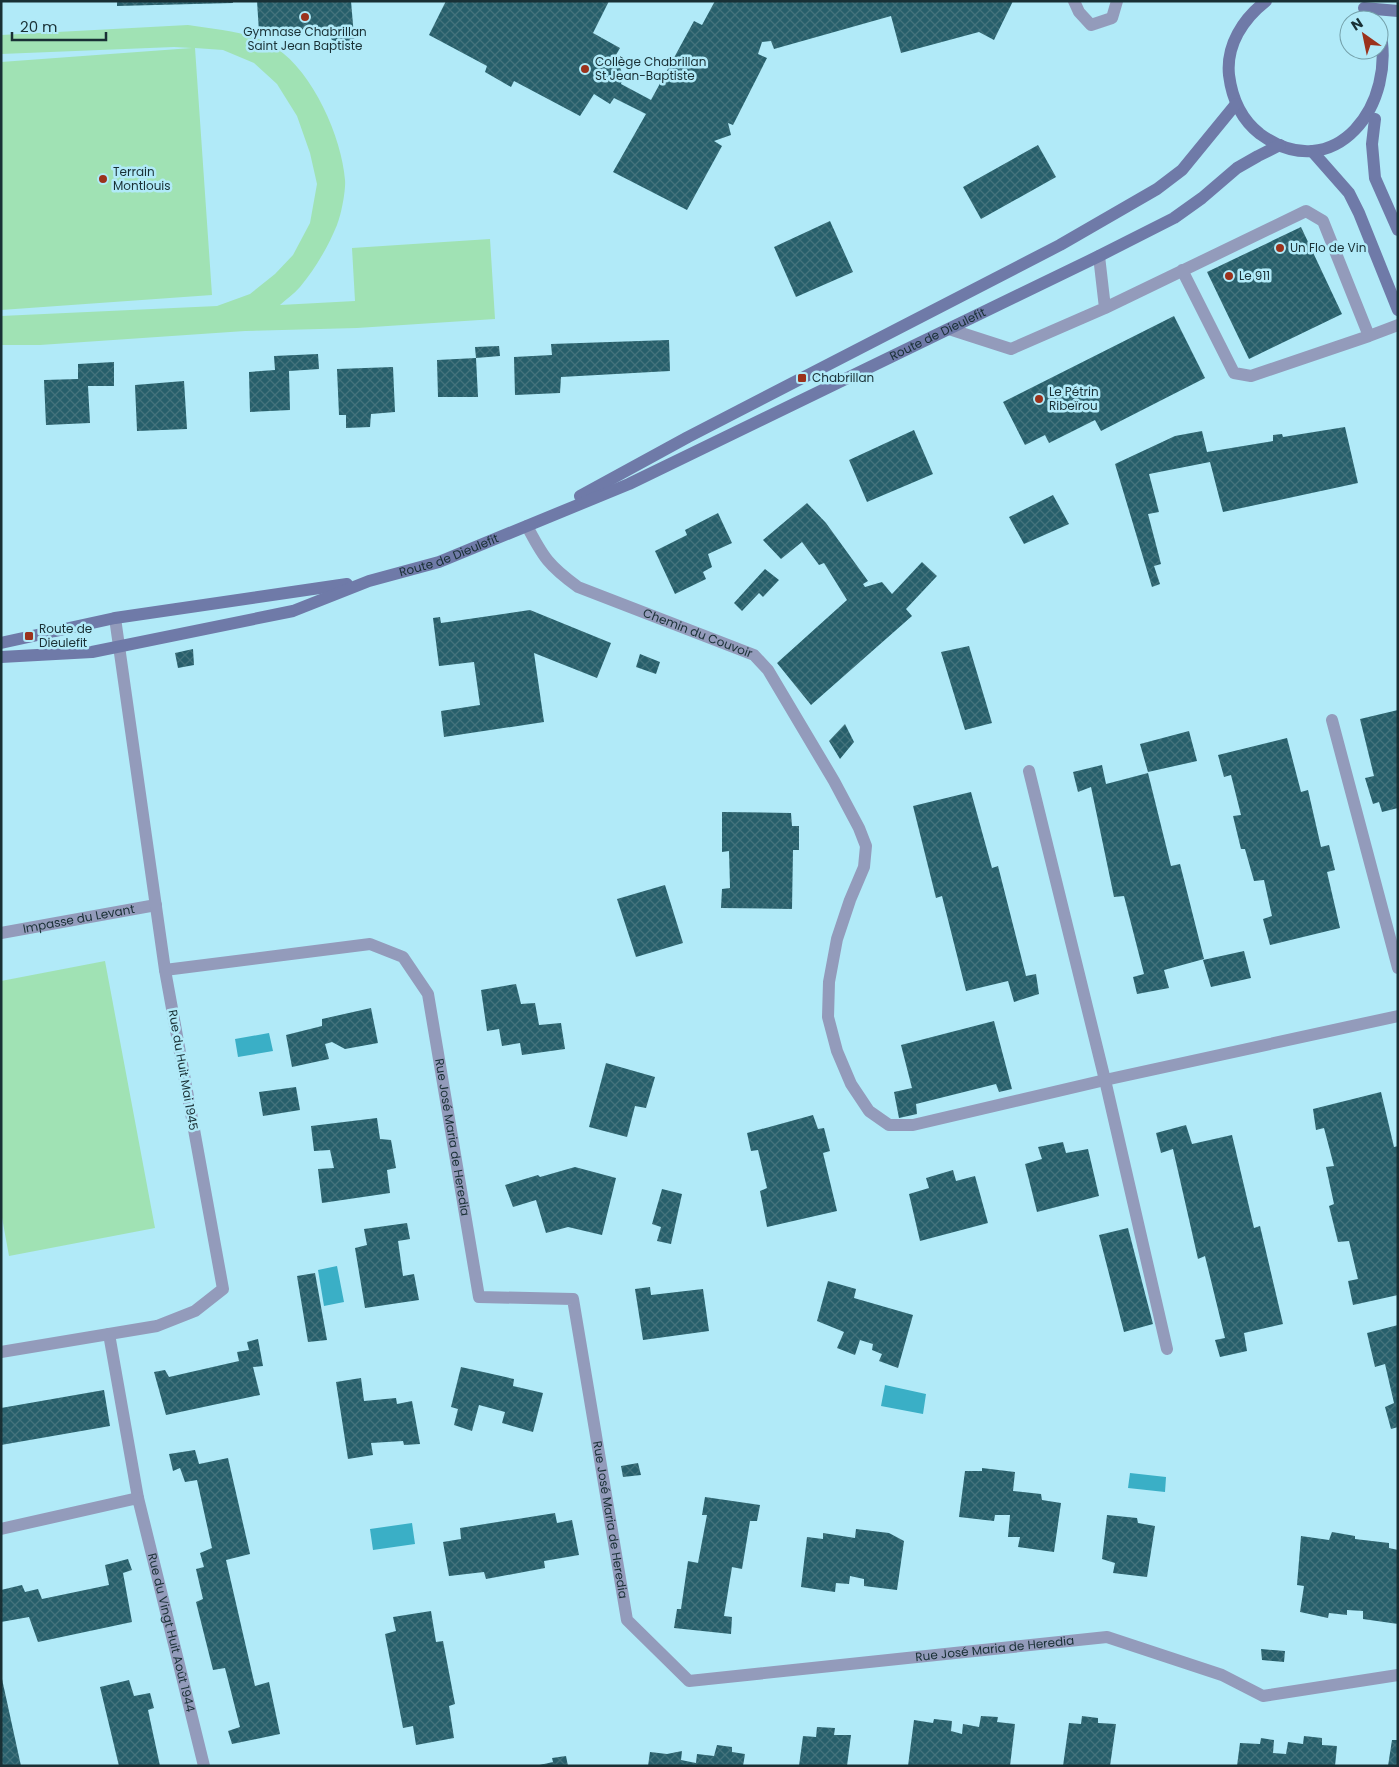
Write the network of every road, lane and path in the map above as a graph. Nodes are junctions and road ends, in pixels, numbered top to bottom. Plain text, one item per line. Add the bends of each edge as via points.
1 (1074, 1) edge
2 (1117, 1) edge
3 (1266, 1) edge
4 (1360, 4) edge
5 (1252, 7) edge
6 (1398, 11) edge
7 (1389, 48) edge
8 (1236, 104) junction
9 (1375, 119) junction
10 (1280, 145) junction
11 (1312, 151) junction
12 (1398, 230) edge
13 (1099, 256) junction
14 (1182, 270) junction
15 (1105, 308) junction
16 (1398, 310) edge
17 (1398, 326) edge
18 (949, 329) junction
19 (1369, 336) junction
20 (527, 526) junction
21 (369, 581) junction
22 (115, 618) junction
23 (1, 643) edge
24 (119, 647) junction
25 (1, 657) edge
26 (1332, 720) dead end
27 (1029, 771) dead end
28 (156, 905) junction
29 (1, 933) edge
30 (1398, 968) edge
31 (165, 970) junction
32 (1398, 1016) edge
33 (1105, 1080) junction
34 (109, 1334) junction
35 (1167, 1349) dead end
36 (1, 1352) edge
37 (138, 1498) junction
38 (1, 1529) edge
39 (1398, 1675) edge
40 (204, 1766) edge

1 - 2 street via 1078,12 1091,25 1112,18
3 - 5 main road
4 - 6 main road
5 - 8 main road via 1234,40 1230,56 1231,89
7 - 9 main road via 1392,73 1387,98
8 - 10 main road via 1254,129
8 - 20 main road, Route de Dieulefit via 1182,170 1157,189 1060,245 688,436
9 - 11 main road via 1347,142
9 - 12 main road via 1372,152 1375,178
10 - 11 main road
10 - 13 main road, Route de Dieulefit via 1236,168 1174,218
11 - 16 main road via 1349,193 1360,213
13 - 15 street
13 - 18 main road, Route de Dieulefit
14 - 15 street
14 - 19 street via 1234,373 1250,376
14 - 19 street via 1306,211 1323,220
15 - 18 street via 1011,349
17 - 19 street
18 - 20 main road, Route de Dieulefit via 636,480
20 - 21 main road, Route de Dieulefit via 439,562
20 - 33 street, Chemin du Couvoir via 542,555 557,572 578,587 754,655 768,670 834,781 866,846 864,867 837,939 829,982 828,1017 844,1068 869,1111 889,1125 913,1125
21 - 22 main road, Route de Dieulefit
21 - 24 main road, Route de Dieulefit via 294,611
22 - 23 main road, Route de Dieulefit
22 - 24 street, Rue du Huit Mai 1945
24 - 25 main road, Route de Dieulefit via 92,652
24 - 28 street, Rue du Huit Mai 1945
26 - 30 street
27 - 33 street
28 - 29 street, Impasse du Levant
28 - 31 street, Rue du Huit Mai 1945
31 - 34 street, Rue du Huit Mai 1945 via 223,1289 195,1312 157,1326
31 - 39 street, Rue José Maria de Heredia via 370,944 403,957 428,994 479,1297 573,1299 627,1620 689,1681 1107,1637 1222,1675 1263,1696
32 - 33 street, Chemin du Couvoir
33 - 35 street
34 - 36 street, Rue du Huit Mai 1945
34 - 37 street, Rue du Vingt Huit Août 1944
37 - 38 street
37 - 40 street, Rue du Vingt Huit Août 1944

